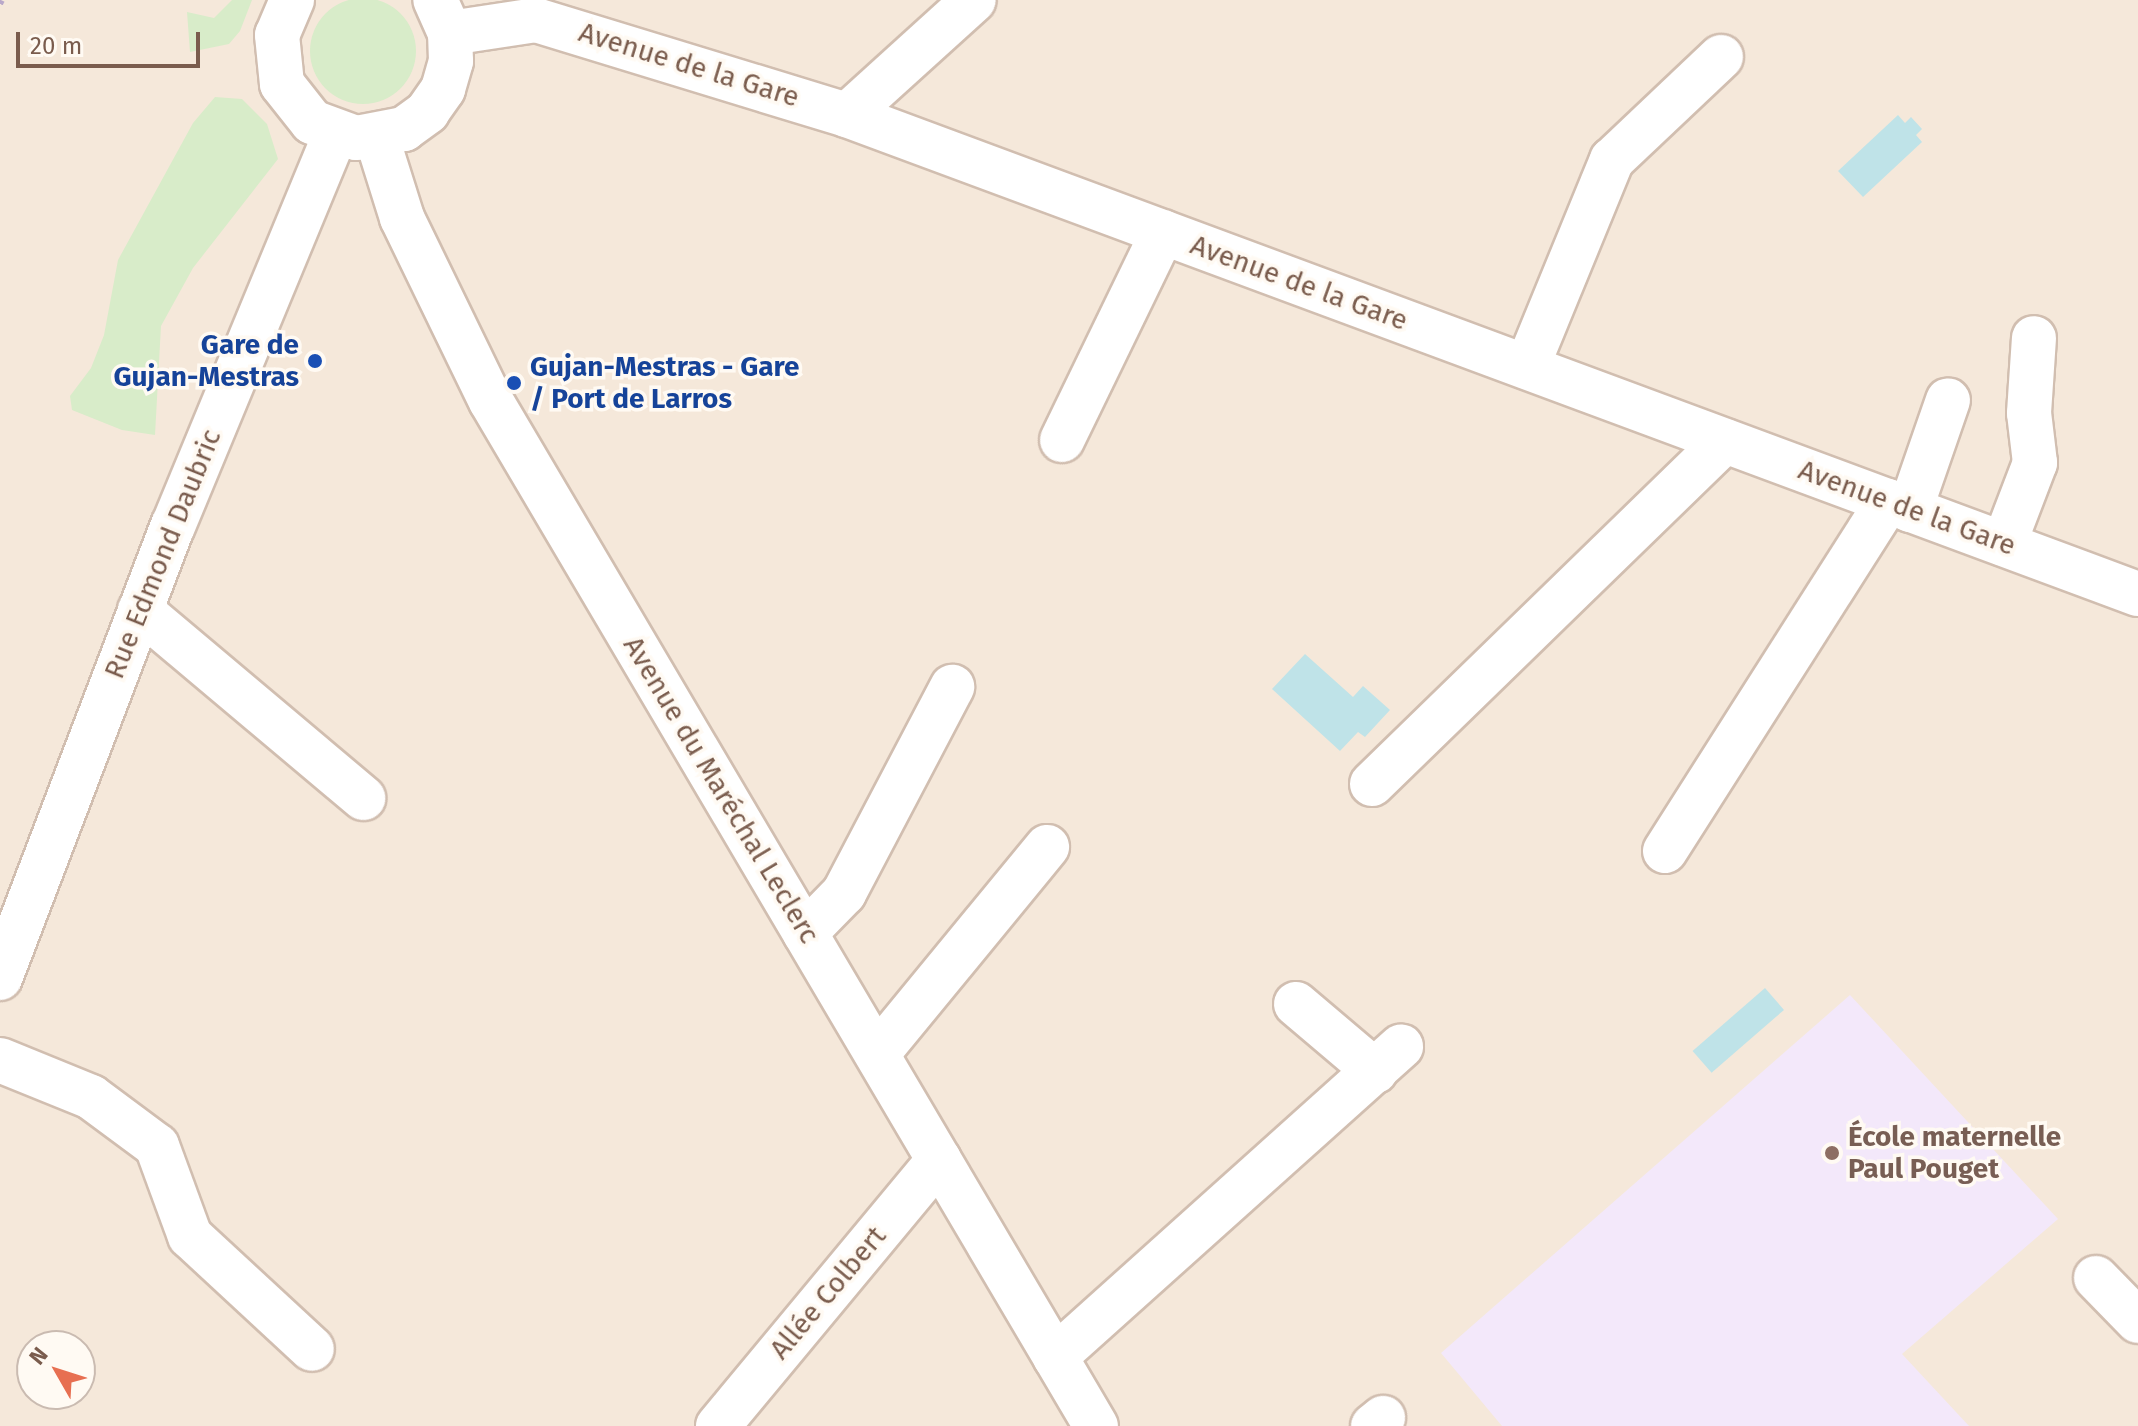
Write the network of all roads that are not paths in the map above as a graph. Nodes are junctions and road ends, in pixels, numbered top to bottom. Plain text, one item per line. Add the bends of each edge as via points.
1 (292, 0) edge
2 (974, 0) edge
3 (443, 16) edge
4 (1721, 57) dead end
5 (847, 115) junction
6 (356, 136) junction
7 (1163, 232) junction
8 (2034, 338) dead end
9 (1527, 367) junction
10 (1948, 400) dead end
11 (1062, 440) dead end
12 (1725, 441) junction
13 (1899, 505) junction
14 (2004, 544) junction
15 (2138, 594) edge
16 (140, 610) junction
17 (952, 687) dead end
18 (1372, 784) dead end
19 (363, 798) dead end
20 (1047, 847) dead end
21 (1665, 851) dead end
22 (805, 933) junction
23 (0, 978) edge
24 (1296, 1004) dead end
25 (877, 1054) junction
26 (0, 1060) edge
27 (939, 1160) junction
28 (2096, 1278) dead end
29 (2138, 1321) edge
30 (312, 1349) dead end
31 (1055, 1357) junction
32 (718, 1426) edge
33 (1096, 1426) edge

1 - 6 street via 277,35 282,84 294,106
2 - 5 street
3 - 5 street, Avenue de la Gare via 536,20
3 - 6 street via 451,61 443,89 427,112 404,129
4 - 9 street via 1612,160
5 - 7 street, Avenue de la Gare
6 - 16 street, Rue Edmond Daubric
6 - 22 street, Avenue du Maréchal Leclerc via 491,401
7 - 9 street, Avenue de la Gare
7 - 11 street
8 - 14 street via 2029,413 2035,463
9 - 12 street, Avenue de la Gare
10 - 13 street
12 - 13 street, Avenue de la Gare
12 - 18 street
13 - 14 street, Avenue de la Gare
13 - 21 street
14 - 15 street, Avenue de la Gare
16 - 19 street
16 - 23 street, Rue Edmond Daubric
17 - 22 street via 844,893
20 - 25 street
22 - 25 street, Avenue du Maréchal Leclerc
24 - 31 street via 1388,1059
25 - 27 street, Avenue du Maréchal Leclerc
26 - 30 street via 91,1097 157,1146 190,1236
27 - 31 street, Avenue du Maréchal Leclerc
27 - 32 street, Allée Colbert
28 - 29 street
31 - 33 street, Avenue du Maréchal Leclerc

